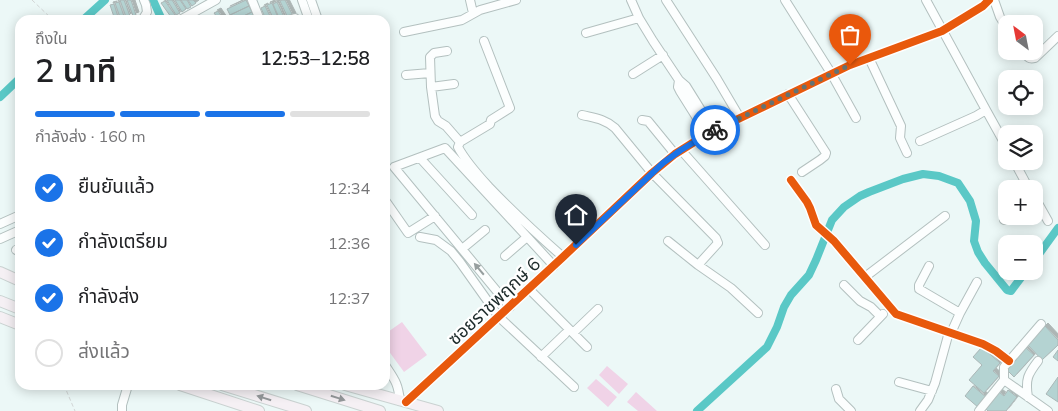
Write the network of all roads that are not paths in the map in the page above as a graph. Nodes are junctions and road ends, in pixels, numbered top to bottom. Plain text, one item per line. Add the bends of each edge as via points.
1 (144, 0) edge
2 (216, 0) edge
3 (252, 0) edge
4 (302, 0) edge
5 (312, 0) edge
6 (470, 0) edge
7 (516, 0) edge
8 (631, 0) edge
9 (666, 0) edge
10 (785, 0) edge
11 (926, 0) edge
12 (989, 0) edge
13 (994, 0) edge
14 (473, 13) junction
15 (145, 15) edge
16 (189, 15) edge
17 (258, 15) edge
18 (307, 15) edge
19 (316, 15) edge
20 (999, 15) edge
21 (640, 18) junction
22 (942, 31) junction
23 (404, 32) dead end
24 (586, 33) dead end
25 (1058, 36) edge
26 (484, 41) dead end
27 (1043, 50) edge
28 (447, 51) dead end
29 (662, 55) junction
30 (869, 58) junction
31 (430, 72) junction
32 (831, 73) junction
33 (406, 74) dead end
34 (634, 74) dead end
35 (454, 84) dead end
36 (431, 87) junction
37 (788, 94) junction
38 (986, 110) junction
39 (582, 115) dead end
40 (740, 118) junction
41 (856, 118) dead end
42 (642, 120) dead end
43 (998, 132) edge
44 (710, 133) junction
45 (920, 141) dead end
46 (460, 142) junction
47 (678, 152) junction
48 (907, 153) dead end
49 (420, 158) junction
50 (394, 167) junction
51 (390, 168) edge
52 (802, 172) dead end
53 (652, 173) junction
54 (791, 180) dead end
55 (390, 207) edge
56 (1043, 212) edge
57 (472, 215) dead end
58 (435, 216) junction
59 (945, 216) dead end
60 (15, 217) edge
61 (1048, 221) dead end
62 (0, 224) edge
63 (485, 230) dead end
64 (15, 232) edge
65 (420, 237) dead end
66 (527, 238) junction
67 (0, 239) edge
68 (668, 241) dead end
69 (765, 245) dead end
70 (462, 249) junction
71 (505, 256) dead end
72 (563, 257) junction
73 (698, 265) junction
74 (554, 266) junction
75 (929, 266) dead end
76 (0, 272) edge
77 (865, 277) junction
78 (15, 279) edge
79 (976, 282) dead end
80 (844, 285) dead end
81 (529, 289) junction
82 (0, 301) edge
83 (15, 307) edge
84 (510, 307) junction
85 (890, 308) junction
86 (598, 309) dead end
87 (758, 313) dead end
88 (960, 313) junction
89 (0, 316) edge
90 (880, 316) junction
91 (499, 317) junction
92 (15, 323) edge
93 (1040, 324) dead end
94 (950, 332) junction
95 (569, 333) junction
96 (858, 340) dead end
97 (586, 347) dead end
98 (541, 357) junction
99 (1009, 361) junction
100 (1038, 361) dead end
101 (390, 373) edge
102 (1004, 380) junction
103 (899, 382) dead end
104 (574, 387) dead end
105 (836, 389) dead end
106 (126, 390) edge
107 (196, 390) edge
108 (238, 390) edge
109 (313, 390) edge
110 (362, 390) edge
111 (932, 391) junction
112 (1028, 397) junction
113 (403, 402) junction
114 (122, 411) edge
115 (259, 411) edge
116 (306, 411) edge
117 (380, 411) edge
118 (438, 411) edge
119 (851, 411) edge
120 (920, 411) edge
121 (979, 411) edge
122 (1048, 411) edge

1 - 15 street via 148,12
2 - 16 street
3 - 17 street
4 - 18 street
5 - 19 street
6 - 14 street
7 - 14 street
8 - 21 street
9 - 40 street
10 - 32 street
11 - 22 street
12 - 22 street, ซอยราชพฤกษ์ 6
13 - 20 street
14 - 23 street via 462,20
21 - 24 street
21 - 29 street
22 - 30 street, ซอยราชพฤกษ์ 6
22 - 38 street
25 - 27 street
26 - 46 street via 510,108
28 - 31 street via 430,57
29 - 34 street
29 - 44 street via 686,86
30 - 32 street, ซอยราชพฤกษ์ 6
30 - 48 street via 901,126 900,138
31 - 33 street
31 - 36 street
32 - 37 street, ซอยราชพฤกษ์ 6
32 - 41 street
35 - 36 street
36 - 46 street via 438,121
37 - 40 street, ซอยราชพฤกษ์ 6
37 - 52 street via 826,153
38 - 43 street
38 - 45 street
39 - 53 street via 609,122
40 - 44 street, ซอยราชพฤกษ์ 6
42 - 47 street via 648,121
44 - 47 street, ซอยราชพฤกษ์ 6
46 - 72 street via 459,149 476,172
47 - 53 street, ซอยราชพฤกษ์ 6
47 - 69 street
49 - 50 street
49 - 57 street
49 - 66 street via 445,148
50 - 51 street
50 - 58 street
53 - 72 street, ซอยราชพฤกษ์ 6
53 - 73 street via 718,243
54 - 77 street via 807,202 814,223
55 - 58 street via 408,233
56 - 61 street
58 - 70 street
59 - 77 street
60 - 62 street
63 - 70 street
64 - 67 street
65 - 91 street via 436,240 451,251
66 - 71 street
66 - 74 street
68 - 73 street
84 -> 70 street
72 - 74 street, ซอยราชพฤกษ์ 6
73 - 87 street via 731,288
74 - 81 street, ซอยราชพฤกษ์ 6
75 - 88 street via 919,289
76 - 78 main road
77 - 85 street
79 - 88 street
80 - 90 street
81 - 84 street, ซอยราชพฤกษ์ 6
81 - 95 street
82 - 83 main road
84 - 91 street, ซอยราชพฤกษ์ 6
85 - 90 street
85 - 94 street via 901,317
86 - 95 street
88 - 94 street
89 - 92 main road
90 - 96 street
91 - 98 street
91 - 113 street, ซอยราชพฤกษ์ 6
93 - 99 street
94 - 99 street via 983,344
94 - 111 street
95 - 97 street
95 - 98 street
98 - 104 street
99 - 102 street via 1004,367
100 - 112 street via 1027,378
101 - 113 street
102 - 112 street
102 - 121 street
103 - 111 street
105 - 119 street via 839,399
106 - 114 street
107 - 115 main road
116 -> 108 main road
109 -> 117 main road
110 - 113 main road
111 - 120 street
112 - 122 street
113 - 118 main road

